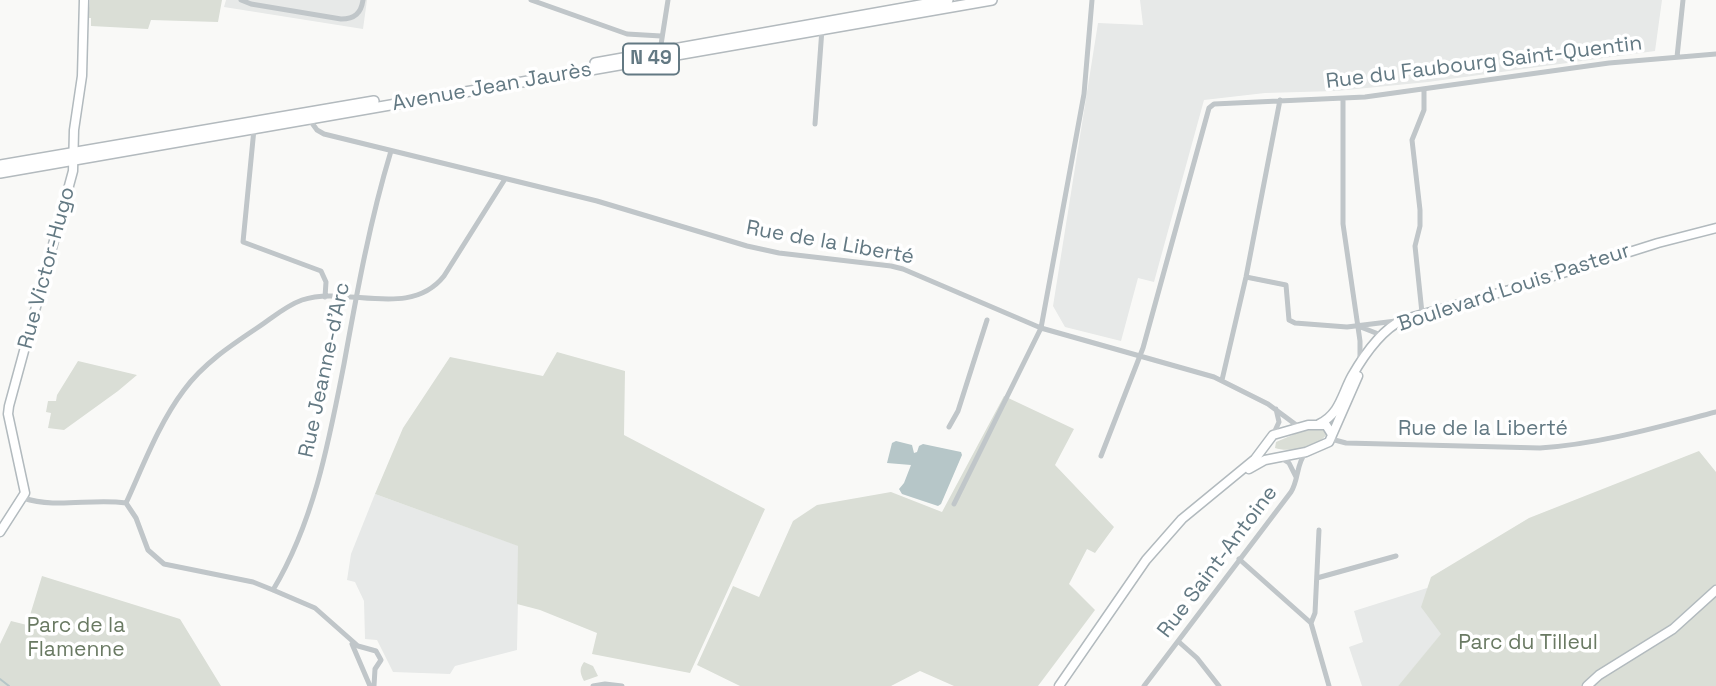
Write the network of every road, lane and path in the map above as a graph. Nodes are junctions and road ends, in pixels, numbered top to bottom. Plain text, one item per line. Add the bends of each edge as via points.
1 (85, 0) edge
2 (242, 0) edge
3 (363, 0) edge
4 (531, 0) edge
5 (668, 0) edge
6 (948, 0) edge
7 (992, 0) edge
8 (1092, 0) edge
9 (1683, 0) edge
10 (878, 16) junction
11 (822, 29) junction
12 (661, 36) junction
13 (660, 54) junction
14 (1716, 54) edge
15 (1677, 57) junction
16 (1424, 89) junction
17 (1343, 99) junction
18 (1280, 100) junction
19 (308, 116) junction
20 (815, 124) dead end
21 (254, 125) junction
22 (391, 151) junction
23 (75, 157) junction
24 (0, 165) edge
25 (0, 173) edge
26 (505, 179) junction
27 (1716, 228) edge
28 (1246, 277) junction
29 (325, 297) junction
30 (356, 298) junction
31 (1422, 313) junction
32 (987, 320) dead end
33 (1402, 320) junction
34 (1358, 326) junction
35 (1041, 328) junction
36 (1381, 335) junction
37 (1140, 355) junction
38 (1360, 365) junction
39 (1223, 380) junction
40 (4, 405) edge
41 (1276, 409) junction
42 (1716, 412) edge
43 (1319, 424) junction
44 (949, 427) dead end
45 (1299, 427) junction
46 (1273, 435) junction
47 (1331, 436) junction
48 (1265, 445) junction
49 (1306, 452) junction
50 (1101, 456) dead end
51 (1276, 457) junction
52 (1237, 476) junction
53 (1297, 480) junction
54 (23, 498) junction
55 (126, 503) junction
56 (954, 505) dead end
57 (1319, 530) dead end
58 (0, 532) edge
59 (1396, 556) dead end
60 (1239, 559) junction
61 (1317, 578) junction
62 (273, 590) junction
63 (1716, 590) edge
64 (1311, 623) junction
65 (351, 641) junction
66 (1179, 642) junction
67 (368, 650) junction
68 (360, 660) junction
69 (364, 668) junction
70 (375, 669) junction
71 (372, 686) edge
72 (593, 686) edge
73 (622, 686) edge
74 (1059, 686) edge
75 (1144, 686) edge
76 (1219, 686) edge
77 (1329, 686) edge
78 (1587, 686) edge

1 - 23 main road, Rue Victor-Hugo
2 - 3 street via 349,19 362,10
4 - 12 street via 627,34
5 - 12 street
6 - 10 main road, Avenue Jean Jaurès / N 49
7 - 10 main road, Avenue Jean Jaurès / N 49
8 - 35 street via 1084,94
9 - 15 street
10 - 11 main road, Avenue Jean Jaurès / N 49
10 - 13 main road, Avenue Jean Jaurès / N 49
11 - 13 main road, Avenue Jean Jaurès / N 49
11 - 20 street
12 - 13 street
13 - 19 main road, Avenue Jean Jaurès / N 49
14 - 15 street, Rue du Faubourg Saint-Quentin
15 - 16 street, Rue du Faubourg Saint-Quentin
16 - 17 street, Rue du Faubourg Saint-Quentin
16 - 31 street via 1424,110 1412,140 1420,210 1415,246
17 - 18 street, Rue du Faubourg Saint-Quentin
17 - 34 street via 1343,224
18 - 28 street
18 - 37 street, Rue du Faubourg Saint-Quentin via 1209,108
19 - 21 main road, Avenue Jean Jaurès / N 49
19 - 22 street, Rue de la Liberté via 324,134
21 - 23 main road, Avenue Jean Jaurès / N 49
21 - 29 street via 243,242 321,271
22 - 26 street, Rue de la Liberté
22 - 30 street, Rue Jeanne-d'Arc
23 - 24 main road, N 49
23 - 25 main road, N 49
23 - 40 main road, Rue Victor-Hugo
26 - 30 street via 432,288 401,298
26 - 35 street, Rue de la Liberté via 772,251 891,266
27 - 31 main road, Boulevard Louis Pasteur
28 - 34 street via 1286,285 1291,322
28 - 39 street
29 - 30 street
29 - 55 street via 288,307 196,376 170,413
30 - 62 street, Rue Jeanne-d'Arc via 332,434 291,560
31 - 33 main road, Boulevard Louis Pasteur
32 - 44 street
33 - 34 street
33 - 36 main road, Boulevard Louis Pasteur
34 - 36 street
34 - 38 street
35 - 37 street, Rue de la Liberté
35 - 56 street
36 - 38 main road, Boulevard Louis Pasteur
37 - 39 street, Rue de la Liberté
37 - 50 street
38 - 43 main road, Boulevard Louis Pasteur via 1332,416
38 - 47 main road
39 - 41 street, Rue de la Liberté
40 - 54 main road, Rue Victor-Hugo
41 - 45 street, Rue de la Liberté
41 - 46 street via 1279,422
42 - 47 street, Rue de la Liberté via 1594,443 1540,448 1346,443
43 - 45 main road
43 - 47 main road via 1326,425
45 - 46 main road
46 - 48 main road
47 - 49 main road via 1323,446
48 - 51 main road via 1267,453
48 - 52 main road
49 - 51 main road
49 - 53 street, Rue Saint-Antoine
51 - 52 main road
51 - 53 street via 1289,463
52 - 74 main road via 1163,539
53 - 60 street, Rue Saint-Antoine
54 - 55 street via 51,504
54 - 58 main road
55 - 62 street via 148,550 163,564
57 - 61 street
59 - 61 street
60 - 64 street
60 - 66 street, Rue Saint-Antoine
61 - 64 street
62 - 65 street via 315,608
63 - 78 main road via 1672,629
64 - 77 street
65 - 67 street
65 - 68 street
66 - 75 street, Rue Saint-Antoine
66 - 76 street
67 - 68 street
67 - 70 street via 380,656
68 - 69 street
69 - 70 street
69 - 71 street
70 - 71 street
72 - 73 street

